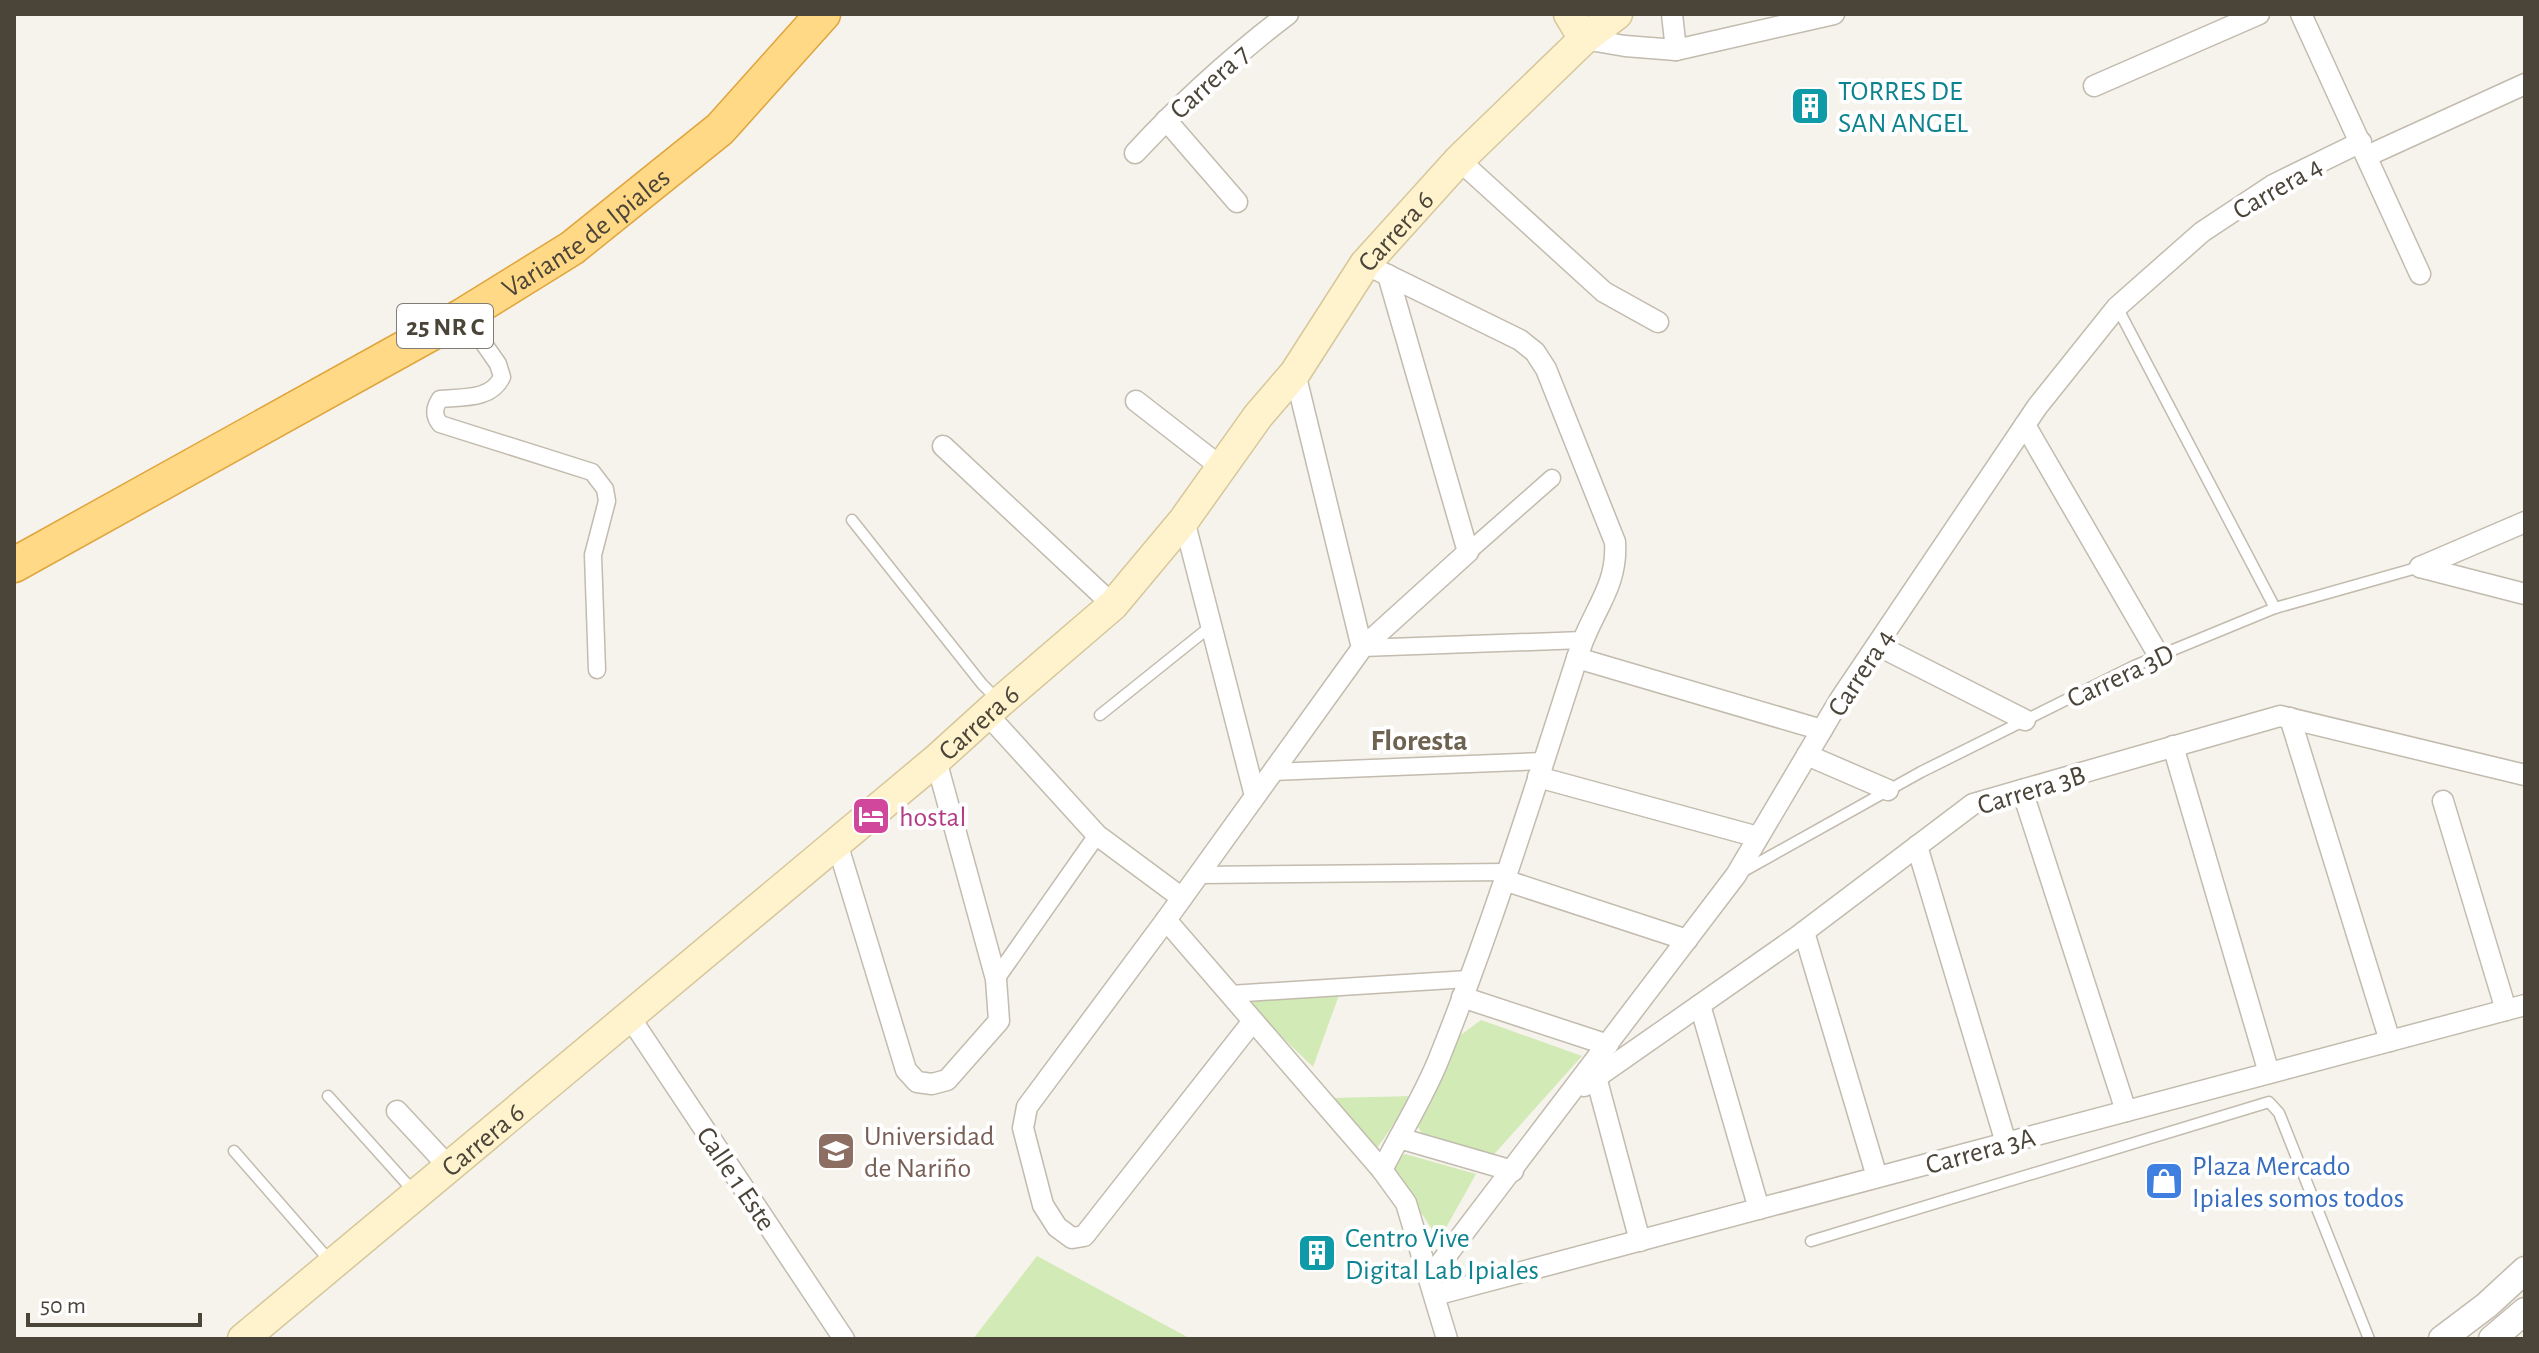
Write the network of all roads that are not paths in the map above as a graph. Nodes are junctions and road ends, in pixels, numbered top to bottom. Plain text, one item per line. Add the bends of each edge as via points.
1 (823, 14) edge
2 (1288, 14) edge
3 (1617, 14) edge
4 (1672, 14) edge
5 (1834, 14) edge
6 (2259, 14) edge
7 (2301, 14) edge
8 (1577, 26) edge
9 (1676, 50) junction
10 (2525, 84) edge
11 (2094, 86) dead end
12 (1166, 120) junction
13 (2364, 149) junction
14 (1135, 153) dead end
15 (1459, 160) junction
16 (1237, 202) dead end
17 (1376, 270) junction
18 (2420, 274) dead end
19 (2117, 307) junction
20 (464, 315) junction
21 (1658, 322) dead end
22 (1295, 373) junction
23 (1136, 401) dead end
24 (2025, 425) junction
25 (943, 446) dead end
26 (1221, 467) junction
27 (1552, 478) dead end
28 (852, 520) dead end
29 (1184, 520) junction
30 (2525, 522) edge
31 (1468, 552) junction
32 (14, 565) edge
33 (2420, 567) junction
34 (2525, 594) edge
35 (1113, 605) junction
36 (2275, 608) junction
37 (1211, 626) junction
38 (1877, 645) junction
39 (1362, 648) junction
40 (1580, 649) junction
41 (2159, 656) junction
42 (597, 670) dead end
43 (994, 708) junction
44 (1100, 715) dead end
45 (2290, 718) junction
46 (2025, 720) junction
47 (1822, 730) junction
48 (2173, 746) junction
49 (1807, 755) junction
50 (936, 760) junction
51 (1540, 769) junction
52 (1272, 772) junction
53 (2525, 775) edge
54 (1888, 790) junction
55 (2022, 790) junction
56 (1255, 796) junction
57 (2443, 801) dead end
58 (1097, 835) junction
59 (1758, 837) junction
60 (837, 843) junction
61 (1917, 846) junction
62 (1198, 875) junction
63 (1736, 875) junction
64 (1506, 876) junction
65 (1182, 898) junction
66 (1166, 920) junction
67 (1804, 932) junction
68 (1687, 940) junction
69 (996, 979) junction
70 (1465, 988) junction
71 (1230, 994) junction
72 (1700, 1005) junction
73 (2515, 1008) edge
74 (629, 1016) junction
75 (1253, 1021) junction
76 (2390, 1041) junction
77 (1608, 1045) junction
78 (2269, 1073) junction
79 (1596, 1077) junction
80 (328, 1096) dead end
81 (1568, 1097) junction
82 (397, 1111) dead end
83 (2126, 1111) junction
84 (1399, 1138) junction
85 (2006, 1143) junction
86 (234, 1151) dead end
87 (449, 1167) junction
88 (1382, 1170) junction
89 (1513, 1171) junction
90 (1877, 1177) junction
91 (416, 1194) junction
92 (1759, 1209) junction
93 (1640, 1241) junction
94 (1811, 1241) dead end
95 (333, 1264) junction
96 (2525, 1270) edge
97 (1432, 1286) junction
98 (2525, 1311) edge
99 (243, 1339) edge
100 (844, 1339) edge
101 (1447, 1339) edge
102 (2369, 1339) edge
103 (2442, 1339) edge
104 (2492, 1339) edge

1 - 20 highway, Variante de Ipiales / 25 NR C via 720,129 572,248
2 - 12 street, Carrera 7 via 1239,51
3 - 8 main road, Carrera 6
4 - 9 street
5 - 9 street
6 - 11 street
7 - 13 street
8 - 9 street via 1625,46
8 - 15 main road, Carrera 6
10 - 13 street, Carrera 4
12 - 14 street, Carrera 7
12 - 16 street
13 - 18 street
13 - 19 street, Carrera 4 via 2273,185 2202,232
15 - 17 main road, Carrera 6
15 - 21 street via 1604,292
17 - 22 main road, Carrera 6
17 - 31 street
17 - 40 street via 1520,340 1546,369 1615,542 1612,578
19 - 24 street, Carrera 4
19 - 36 lane
20 - 32 highway, Variante de Ipiales / 25 NR C
20 - 42 street via 502,377 492,390 476,396 440,399 434,411 440,424 592,472 605,489 607,501 593,555
22 - 26 main road, Carrera 6
22 - 39 street
23 - 26 street
24 - 38 street, Carrera 4
24 - 41 street
25 - 35 street
26 - 29 main road, Carrera 6
27 - 31 street
28 - 43 lane via 982,684
29 - 35 main road, Carrera 6
29 - 37 street
30 - 33 street, Carrera 3D
31 - 39 street
33 - 34 street
33 - 36 lane, Carrera 3D
35 - 43 main road, Carrera 6
36 - 41 lane, Carrera 3D
37 - 44 lane
37 - 56 street
38 - 46 street
38 - 47 street, Carrera 4
39 - 40 street
39 - 52 street
40 - 47 street
40 - 51 street
41 - 46 lane, Carrera 3D
43 - 50 main road, Carrera 6
43 - 58 street
45 - 48 street, Carrera 3B via 2280,716
45 - 53 street, Carrera 3B
45 - 76 street
46 - 54 lane, Carrera 3D
47 - 49 street, Carrera 4
48 - 55 street, Carrera 3B
48 - 78 street
49 - 54 street
49 - 59 street, Carrera 4
50 - 60 main road, Carrera 6
50 - 69 street
51 - 52 street
51 - 59 street
51 - 64 street
52 - 56 street
54 - 63 lane, Carrera 3D
55 - 61 street, Carrera 3B via 1973,804
55 - 83 street
56 - 62 street
57 - 73 street
58 - 65 street
58 - 69 street
59 - 63 street, Carrera 4
60 - 69 street via 906,1070 917,1082 947,1080 999,1021
60 - 74 main road, Carrera 6
61 - 67 street, Carrera 3B
61 - 85 street
62 - 64 street
62 - 65 street
63 - 68 street, Carrera 4
64 - 68 street
64 - 70 street
65 - 66 street
66 - 71 street
66 - 75 street via 1027,1107 1023,1128 1043,1205 1057,1227 1072,1238 1084,1236
67 - 72 street, Carrera 3B
67 - 90 street
68 - 77 street, Carrera 4
70 - 71 street
70 - 77 street
70 - 84 street via 1439,1059
71 - 75 street
72 - 79 street, Carrera 3B
72 - 92 street
73 - 76 street, Carrera 3A
74 - 87 main road, Carrera 6
74 - 100 street, Calle 1 Este
75 - 88 street
76 - 78 street, Carrera 3A
77 - 81 street, Carrera 4
78 - 83 street, Carrera 3A
79 - 81 street, Carrera 3B
79 - 93 street
80 - 91 lane
81 - 89 street, Carrera 4
82 - 87 street
83 - 85 street, Carrera 3A
84 - 88 street
84 - 89 street
85 - 90 street, Carrera 3A
86 - 95 lane
87 - 91 main road, Carrera 6
88 - 97 street via 1406,1203
89 - 97 street, Carrera 4
90 - 92 street, Carrera 3A
91 - 95 main road, Carrera 6
92 - 93 street, Carrera 3A
93 - 97 street, Carrera 3A
94 - 102 lane via 2269,1102 2279,1113
95 - 99 main road, Carrera 6
96 - 103 street
97 - 101 street
98 - 104 street

